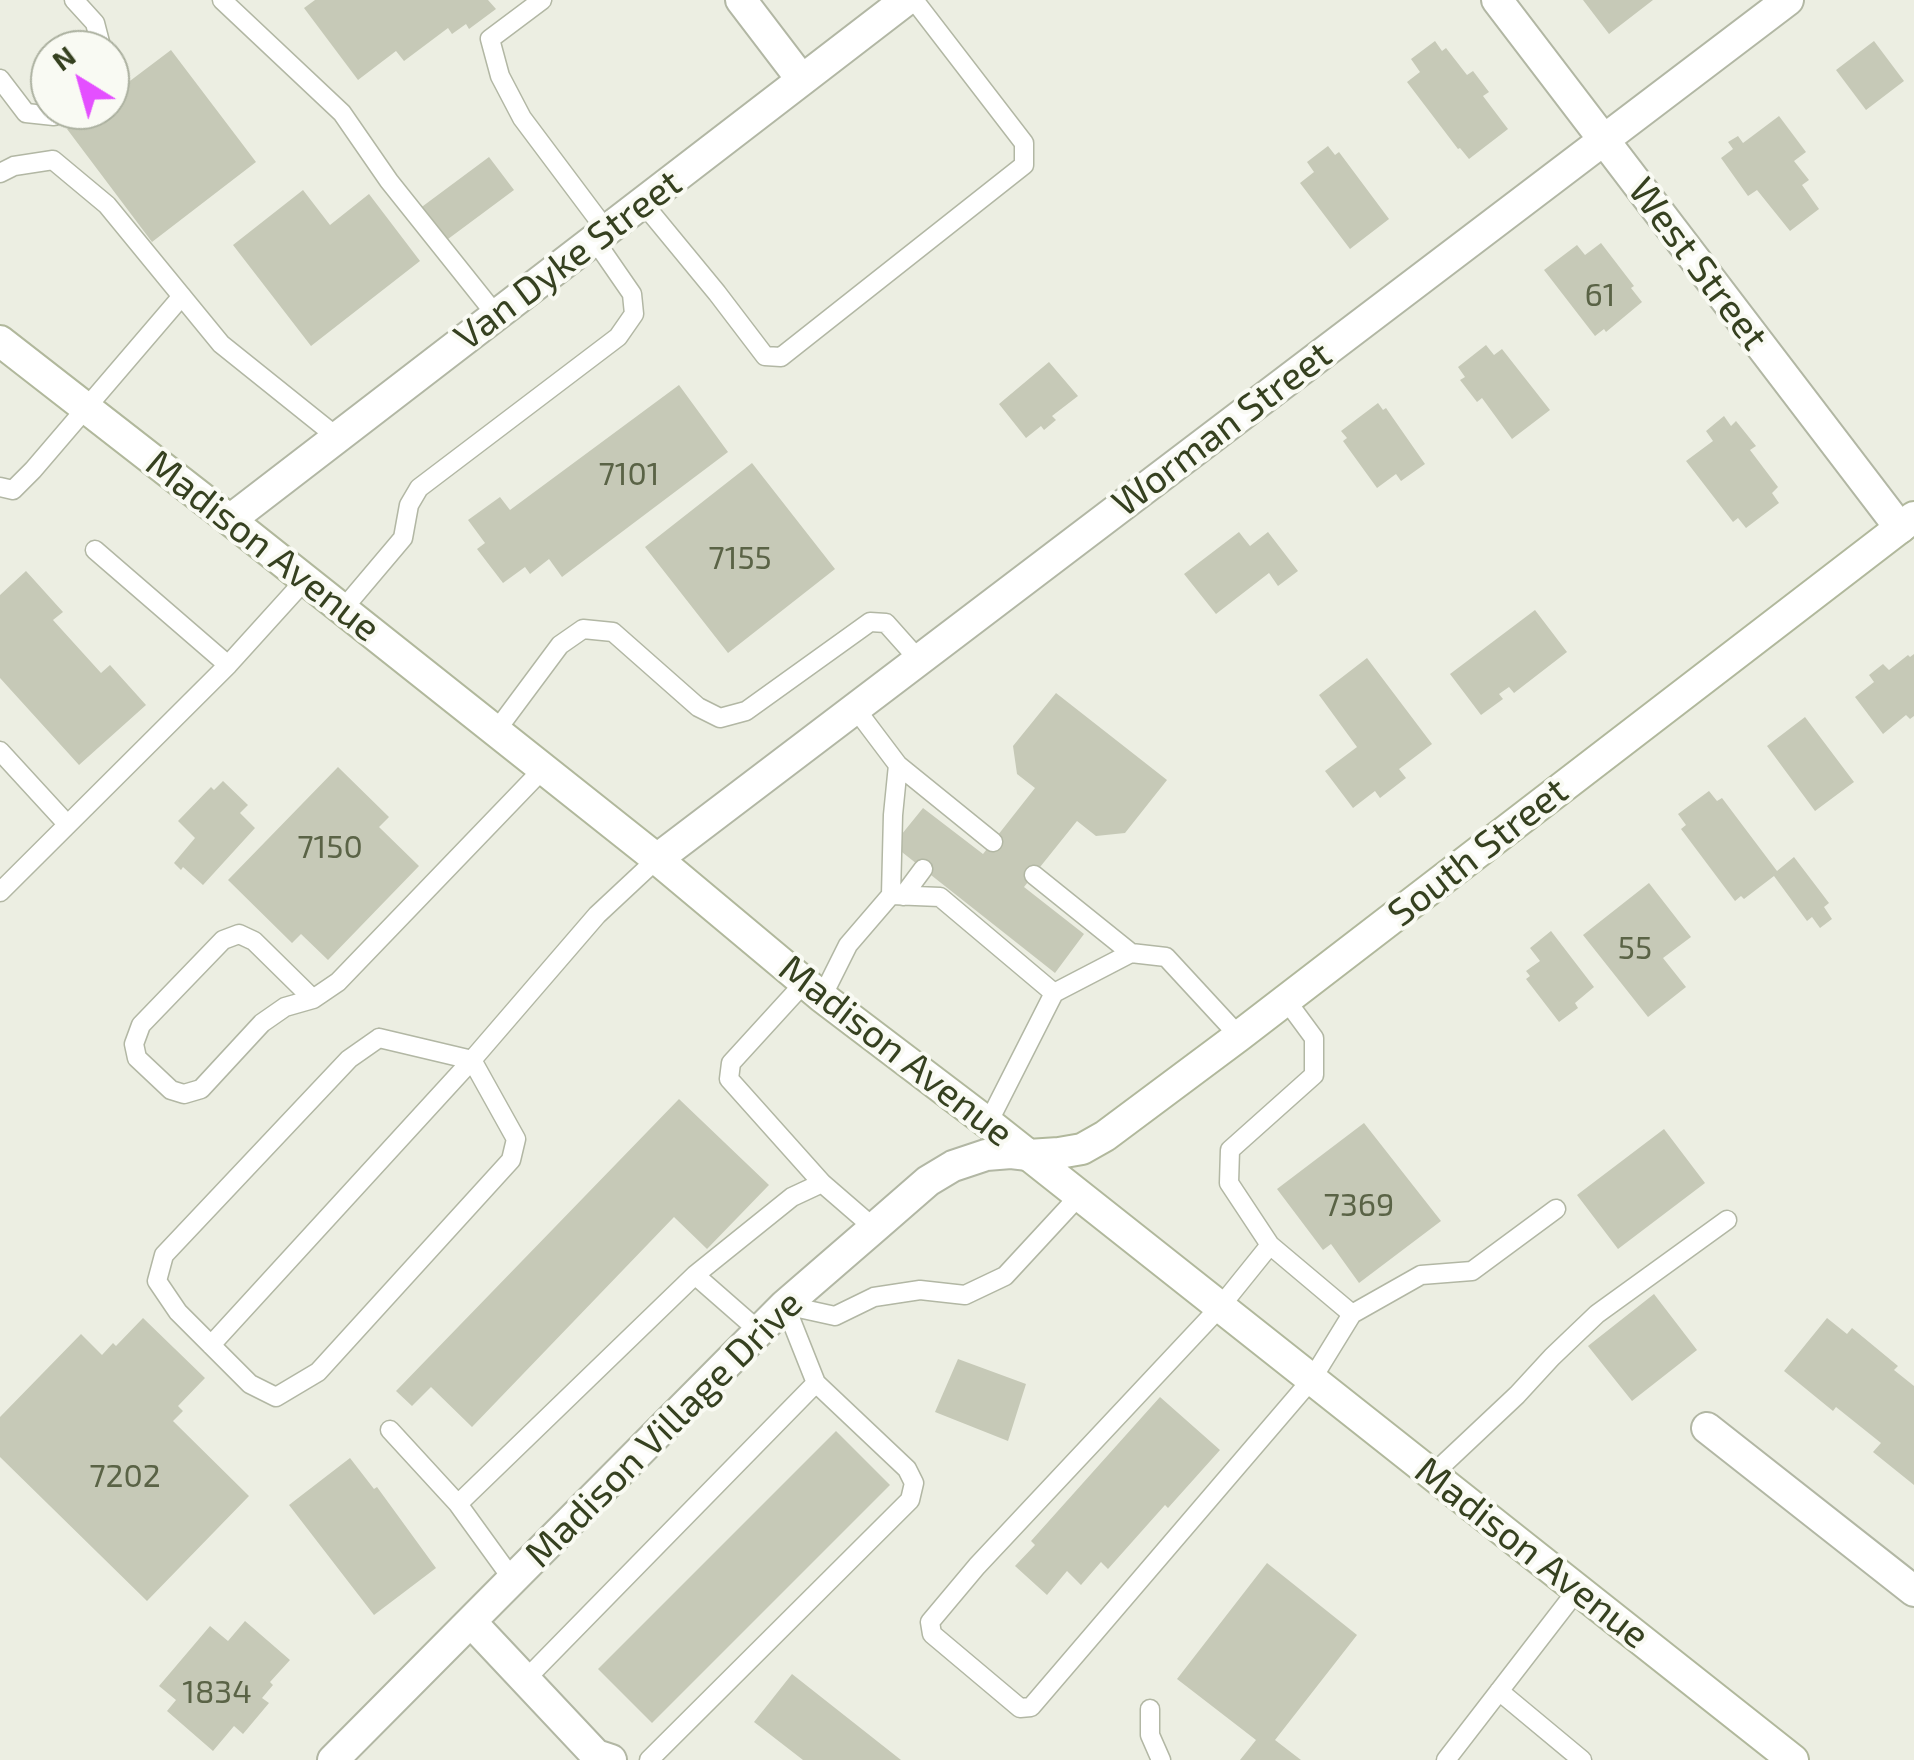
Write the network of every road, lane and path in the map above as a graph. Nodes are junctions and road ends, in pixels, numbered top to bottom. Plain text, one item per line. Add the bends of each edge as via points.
1 (74, 0) edge
2 (222, 0) edge
3 (542, 0) edge
4 (741, 0) edge
5 (906, 0) edge
6 (914, 0) edge
7 (1497, 0) edge
8 (1788, 0) edge
9 (97, 30) edge
10 (0, 79) edge
11 (802, 80) junction
12 (30, 113) edge
13 (1604, 140) junction
14 (0, 173) edge
15 (642, 202) junction
16 (600, 235) junction
17 (182, 296) junction
18 (496, 314) junction
19 (0, 341) edge
20 (88, 409) junction
21 (337, 437) junction
22 (0, 487) edge
23 (230, 520) junction
24 (1907, 522) edge
25 (95, 550) dead end
26 (306, 580) junction
27 (343, 609) junction
28 (919, 660) junction
29 (228, 664) junction
30 (855, 708) junction
31 (496, 732) junction
32 (0, 751) edge
33 (898, 765) junction
34 (543, 768) junction
35 (68, 824) junction
36 (992, 842) dead end
37 (657, 859) junction
38 (923, 869) dead end
39 (1034, 882) dead end
40 (0, 892) edge
41 (897, 895) junction
42 (1131, 953) junction
43 (814, 989) junction
44 (1054, 993) junction
45 (313, 999) junction
46 (1286, 1000) junction
47 (1239, 1036) junction
48 (472, 1060) junction
49 (988, 1124) junction
50 (1028, 1155) junction
51 (822, 1183) junction
52 (1079, 1196) junction
53 (1556, 1209) dead end
54 (1728, 1220) dead end
55 (874, 1228) junction
56 (1270, 1244) junction
57 (695, 1275) junction
58 (785, 1305) junction
59 (1220, 1307) junction
60 (1352, 1314) junction
61 (759, 1331) junction
62 (211, 1345) junction
63 (1312, 1379) junction
64 (816, 1383) junction
65 (1707, 1428) dead end
66 (390, 1430) dead end
67 (1433, 1474) junction
68 (458, 1504) junction
69 (512, 1580) junction
70 (1578, 1589) junction
71 (1914, 1591) edge
72 (471, 1622) junction
73 (525, 1680) junction
74 (1499, 1691) junction
75 (1150, 1708) dead end
76 (334, 1760) edge
77 (611, 1760) edge
78 (649, 1760) edge
79 (1161, 1760) edge
80 (1446, 1760) edge
81 (1582, 1760) edge
82 (1793, 1760) edge

1 - 9 lane
2 - 18 lane via 342,113
3 - 16 lane via 490,39 522,118
4 - 11 street
5 - 11 street, Van Dyke Street
6 - 15 lane via 1024,143 1024,165 781,357 765,356
7 - 13 street, West Street
8 - 13 street, Worman Street
10 - 12 lane
11 - 15 street, Van Dyke Street
13 - 24 street, West Street
13 - 28 street, Worman Street
14 - 17 lane via 53,160 107,204
15 - 16 street, Van Dyke Street
16 - 18 street, Van Dyke Street
16 - 27 lane via 632,294 634,314 618,336 419,488 404,538
17 - 20 lane
17 - 21 lane via 221,344
18 - 21 street, Van Dyke Street
19 - 20 street, Madison Avenue
20 - 22 lane via 13,490
20 - 23 street, Madison Avenue
21 - 23 street, Van Dyke Street
23 - 26 street, Madison Avenue
24 - 46 street, South Street
25 - 29 lane
26 - 27 street, Madison Avenue
26 - 29 lane
27 - 31 street, Madison Avenue
28 - 30 street, Worman Street
28 - 31 lane via 886,623 870,622 746,710 720,718 698,707 613,632 583,630 560,646
29 - 35 lane
30 - 33 lane
30 - 37 street, Worman Street
31 - 34 street, Madison Avenue
32 - 35 lane
33 - 36 lane via 957,824
33 - 41 lane
34 - 37 street, Madison Avenue
34 - 45 lane via 338,982
35 - 40 lane
37 - 43 street, Madison Avenue
37 - 48 lane via 597,915
38 - 41 lane
39 - 42 lane
41 - 43 lane
41 - 44 lane via 958,904 1030,962
42 - 44 lane
42 - 47 lane via 1166,957
43 - 49 street, Madison Avenue
43 - 51 lane via 731,1063 729,1080
44 - 49 lane
45 - 45 lane via 262,1024 201,1089 171,1090 136,1058 141,1025 223,940 239,934
46 - 47 street, South Street
46 - 56 lane via 1314,1038 1314,1076 1230,1150 1228,1183
47 - 50 street, South Street via 1090,1145
48 - 62 lane
48 - 62 lane via 379,1038 350,1060 164,1256 157,1280
48 - 62 lane via 516,1138 510,1160 318,1372 276,1396 250,1384
49 - 50 street, Madison Avenue
50 - 52 street, Madison Avenue
50 - 55 street, Madison Village Drive via 986,1154 953,1166
51 - 55 lane
51 - 57 lane via 792,1197
52 - 58 lane via 1006,1276 965,1296 920,1290 874,1297 835,1316
52 - 59 street, Madison Avenue
53 - 60 lane via 1472,1271 1421,1275
54 - 67 lane via 1597,1314
55 - 58 street, Madison Village Drive
56 - 59 lane
56 - 60 lane
57 - 61 lane
57 - 68 lane
58 - 61 street, Madison Village Drive
58 - 64 lane
59 - 63 street, Madison Avenue
59 - 63 lane via 930,1622 932,1634 1020,1708 1032,1706
60 - 63 lane
61 - 69 street, Madison Village Drive
63 - 67 street, Madison Avenue
64 - 73 lane
64 - 78 lane via 907,1469 914,1482 910,1500
65 - 71 street
66 - 68 lane
67 - 70 street, Madison Avenue
68 - 69 lane
69 - 72 street, Madison Village Drive
70 - 74 lane
70 - 82 street, Madison Avenue
72 - 73 street
72 - 76 street, Madison Village Drive
73 - 77 street via 596,1756
74 - 80 lane
74 - 81 lane
75 - 79 lane via 1150,1735

